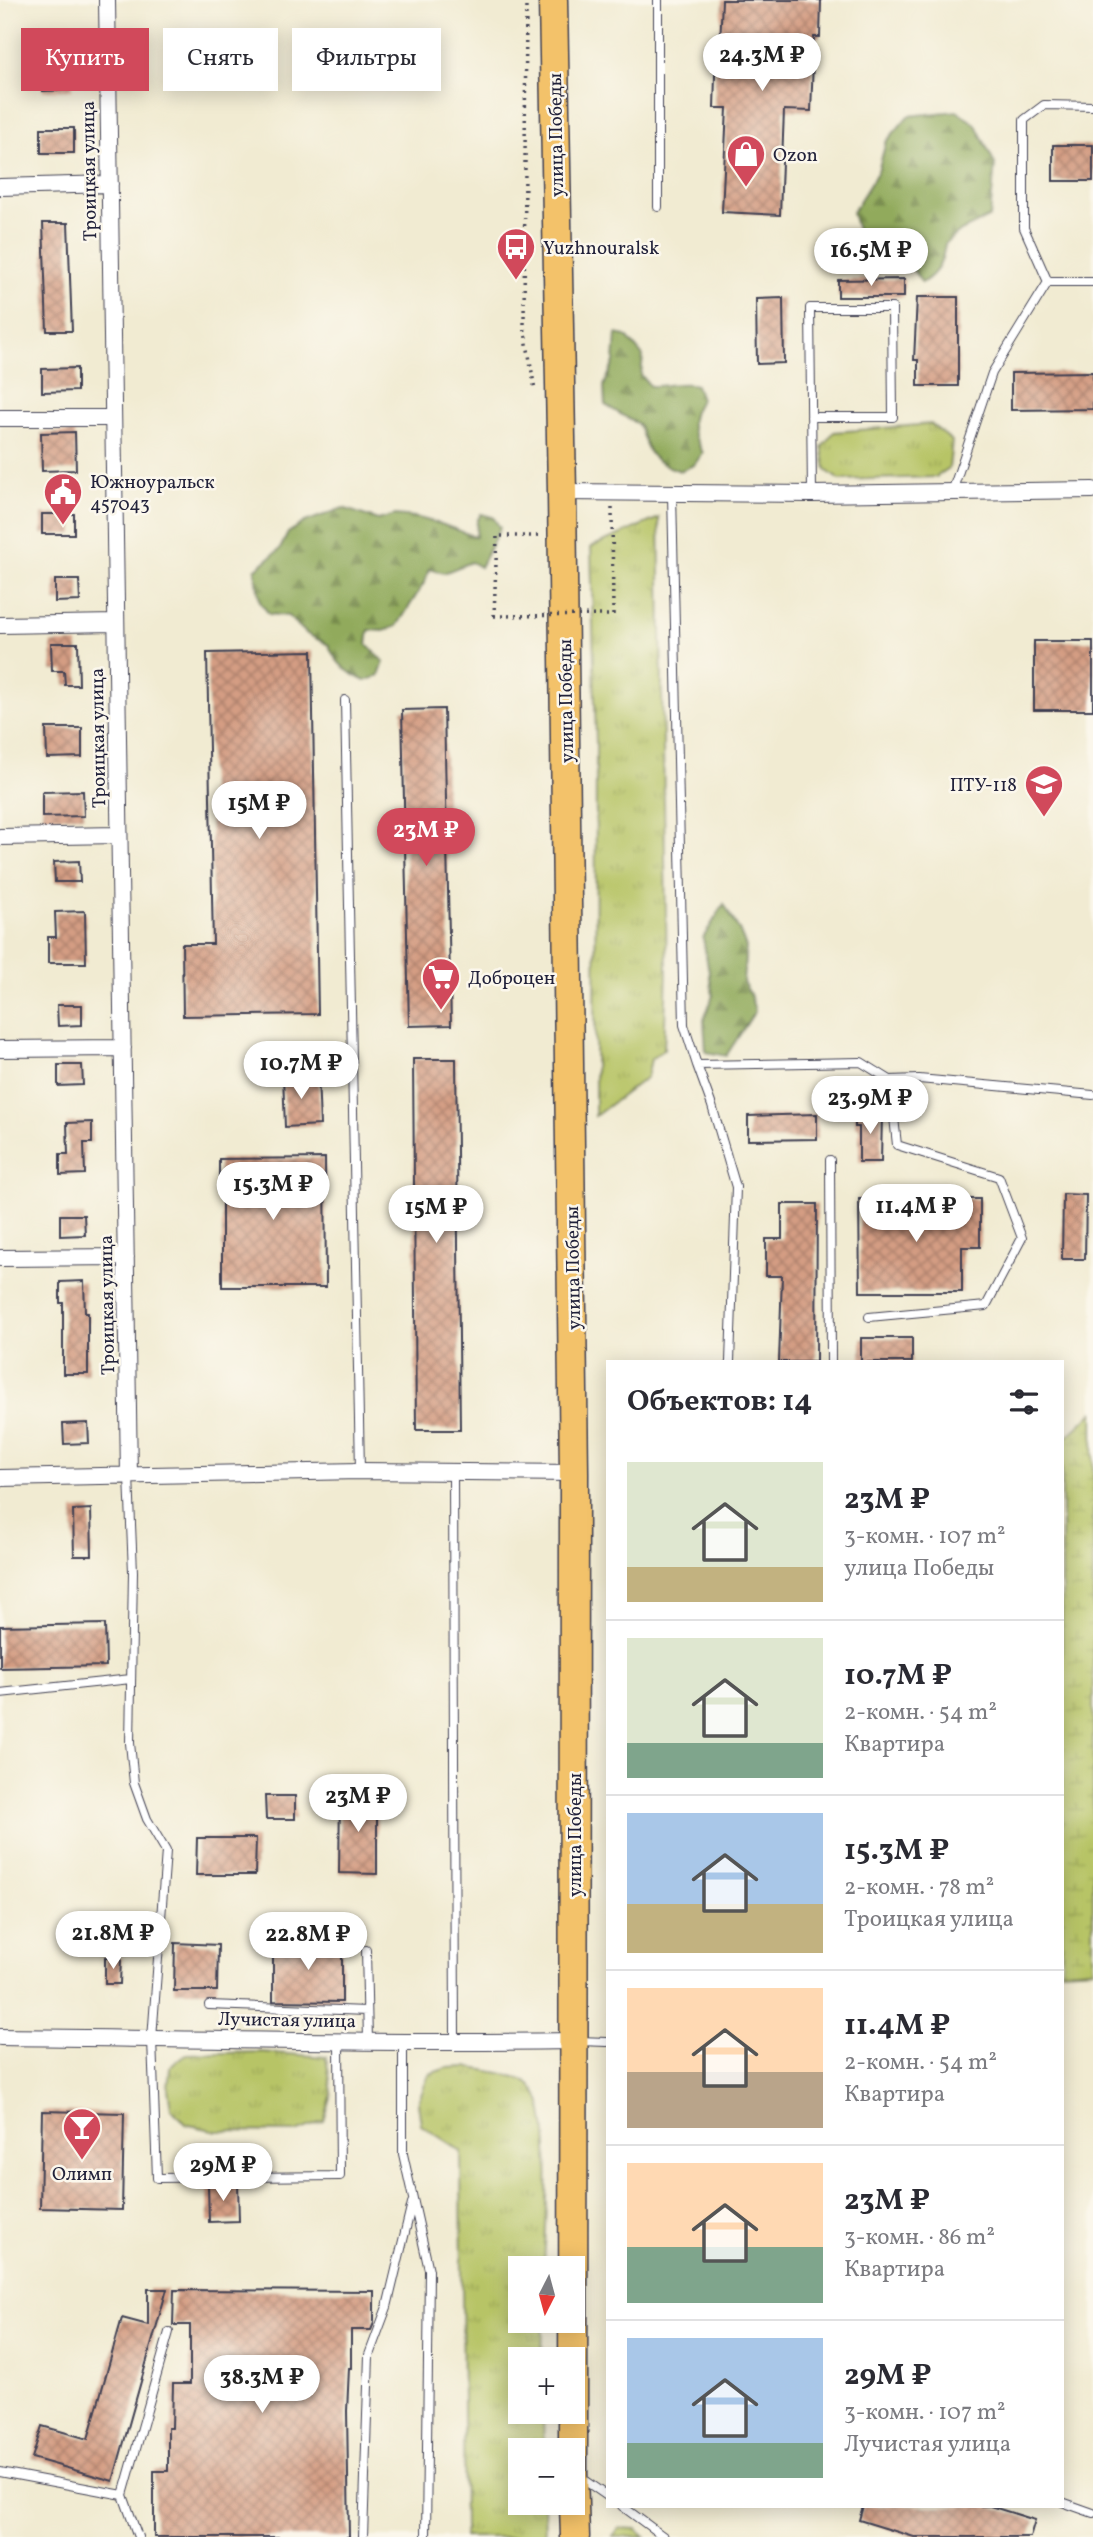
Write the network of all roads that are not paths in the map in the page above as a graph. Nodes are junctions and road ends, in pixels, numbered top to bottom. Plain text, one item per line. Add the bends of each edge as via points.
1 (107, 0) edge
2 (553, 0) edge
3 (658, 0) edge
4 (1093, 106) edge
5 (110, 184) junction
6 (0, 187) edge
7 (658, 207) dead end
8 (1048, 282) junction
9 (1093, 282) edge
10 (811, 417) junction
11 (0, 418) edge
12 (113, 418) junction
13 (1093, 490) edge
14 (562, 492) junction
15 (952, 492) junction
16 (672, 494) junction
17 (812, 494) junction
18 (116, 623) junction
19 (0, 625) edge
20 (345, 700) dead end
21 (119, 835) junction
22 (0, 837) edge
23 (123, 1048) junction
24 (0, 1049) edge
25 (697, 1065) junction
26 (890, 1080) junction
27 (1093, 1095) edge
28 (830, 1160) dead end
29 (126, 1256) junction
30 (0, 1258) edge
31 (869, 1317) dead end
32 (730, 1360) edge
33 (831, 1360) edge
34 (360, 1471) junction
35 (453, 1472) junction
36 (574, 1473) junction
37 (129, 1476) junction
38 (0, 1478) edge
39 (131, 1679) junction
40 (0, 1693) edge
41 (366, 1950) dead end
42 (209, 2005) dead end
43 (367, 2011) junction
44 (0, 2037) edge
45 (152, 2039) junction
46 (339, 2041) junction
47 (368, 2041) junction
48 (574, 2041) junction
49 (606, 2042) edge
50 (455, 2043) junction
51 (403, 2044) junction
52 (413, 2199) junction
53 (169, 2332) dead end
54 (573, 2438) edge
55 (0, 2472) edge
56 (585, 2480) edge
57 (123, 2495) junction
58 (606, 2495) edge
59 (1064, 2503) edge
60 (625, 2508) edge
61 (1093, 2513) edge
62 (574, 2515) edge
63 (138, 2537) edge
64 (363, 2537) edge
65 (426, 2537) edge
66 (575, 2537) edge
67 (664, 2537) edge

1 - 5 street, Троицкая улица
2 - 14 highway, улица Победы
3 - 7 lane
4 - 8 lane via 1044,105 1024,120 1024,228
5 - 6 street
5 - 12 street, Троицкая улица
8 - 9 lane
8 - 15 lane via 992,373
10 - 10 lane via 894,416 892,308 810,308
10 - 17 lane
11 - 12 street
12 - 18 street, Троицкая улица
13 - 15 street
14 - 16 street
14 - 36 highway, улица Победы
15 - 17 street
16 - 17 street
16 - 25 lane via 684,1025
18 - 19 street
18 - 21 street, Троицкая улица
20 - 34 lane
21 - 22 street
21 - 23 street, Троицкая улица
23 - 24 street
23 - 29 street, Троицкая улица
25 - 26 lane via 861,1062
25 - 32 lane via 736,1187
26 - 27 lane
26 - 31 lane via 897,1145 999,1177 1022,1238 986,1306
28 - 33 lane
29 - 30 street
29 - 37 street, Троицкая улица
34 - 35 street
34 - 37 street
35 - 36 street
35 - 50 lane
36 - 48 highway, улица Победы
37 - 38 street
37 - 39 lane
39 - 40 lane
39 - 45 lane via 134,1783 147,1819 166,1851
41 - 43 lane
42 - 43 lane
43 - 47 lane
44 - 45 street, Лучистая улица
45 - 46 street, Лучистая улица
45 - 46 lane via 157,2178 340,2176
46 - 47 street, Лучистая улица
47 - 51 street, Лучистая улица
48 - 49 lane
48 - 50 street, Лучистая улица
48 - 54 highway, улица Победы
50 - 51 street, Лучистая улица
51 - 52 lane via 403,2154
52 - 64 lane via 387,2307 369,2355
52 - 65 lane via 429,2270
53 - 57 lane
55 - 57 lane
56 - 58 lane
57 - 63 lane
59 - 61 lane
60 - 67 lane
62 - 66 highway, улица Победы

